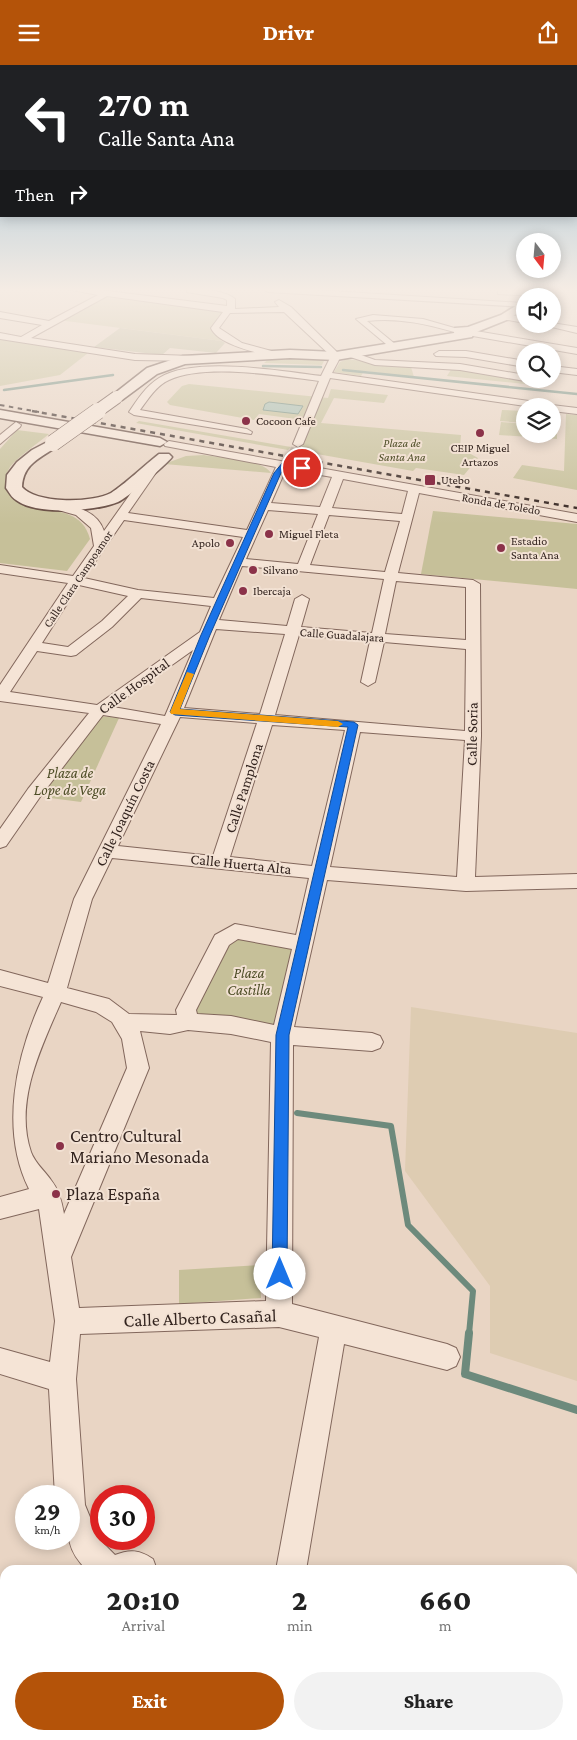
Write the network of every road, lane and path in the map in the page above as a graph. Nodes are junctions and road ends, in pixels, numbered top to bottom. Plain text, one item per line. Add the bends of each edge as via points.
1 (150, 367) edge
2 (161, 367) edge
3 (250, 367) edge
4 (331, 367) edge
5 (460, 367) edge
6 (561, 370) edge
7 (152, 371) junction
8 (244, 371) junction
9 (577, 372) edge
10 (516, 376) edge
11 (326, 377) junction
12 (516, 402) edge
13 (561, 409) edge
14 (577, 411) edge
15 (0, 414) edge
16 (16, 425) dead end
17 (101, 432) junction
18 (247, 432) dead end
19 (0, 441) edge
20 (298, 444) tunnel mouth
21 (164, 453) junction
22 (138, 455) junction
23 (282, 471) junction
24 (339, 474) junction
25 (141, 475) junction
26 (415, 488) junction
27 (267, 501) junction
28 (55, 506) junction
29 (325, 511) junction
30 (121, 516) junction
31 (407, 518) junction
32 (577, 518) edge
33 (250, 534) junction
34 (100, 546) junction
35 (239, 562) junction
36 (302, 567) junction
37 (2, 572) edge
38 (391, 575) junction
39 (76, 581) junction
40 (138, 594) junction
41 (302, 599) dead end
42 (219, 603) junction
43 (208, 630) junction
44 (293, 632) junction
45 (378, 637) junction
46 (473, 645) junction
47 (33, 646) junction
48 (368, 682) dead end
49 (0, 696) edge
50 (98, 711) junction
51 (172, 716) junction
52 (266, 718) junction
53 (354, 725) junction
54 (472, 736) junction
55 (0, 842) edge
56 (107, 851) junction
57 (220, 861) junction
58 (321, 873) junction
59 (577, 881) edge
60 (466, 884) junction
61 (303, 944) junction
62 (0, 978) edge
63 (56, 993) junction
64 (126, 1022) junction
65 (188, 1022) junction
66 (282, 1035) junction
67 (372, 1042) dead end
68 (48, 1196) junction
69 (0, 1208) edge
70 (58, 1257) junction
71 (279, 1314) junction
72 (68, 1321) junction
73 (334, 1328) junction
74 (447, 1357) dead end
75 (0, 1361) edge
76 (62, 1379) junction
77 (104, 1565) edge
78 (292, 1565) edge

1 - 7 street
2 - 7 street
3 - 8 street
4 - 11 street
5 - 10 street
6 - 9 street
7 - 28 street, bridge via 24,464 15,475 13,484 16,491 25,498
8 - 11 street
8 - 18 street via 201,370 166,377 134,412
11 - 12 street
11 - 20 street
13 - 14 street
15 - 17 street
16 - 19 street
17 - 21 street
17 - 22 street
21 - 22 street
21 - 23 street via 219,453 268,462
21 - 25 street
21 - 30 street, Calle Clara Campoamor
22 - 25 street
23 - 24 street, Ronda de Toledo
23 - 27 street, Calle Joaquín Costa via 277,492
24 - 26 street, Ronda de Toledo
24 - 29 street
25 - 28 street via 124,492 105,501
26 - 31 street
26 - 32 street, Ronda de Toledo
27 - 29 street
27 - 33 street, Calle Joaquín Costa
28 - 34 street via 76,511 92,520 98,529
29 - 31 street
29 - 36 street
30 - 33 street
30 - 34 street, Calle Clara Campoamor
31 - 38 street
33 - 35 street, Calle Joaquín Costa
34 - 39 street, Calle Clara Campoamor
35 - 36 street
35 - 42 street, Calle Joaquín Costa
36 - 38 street
37 - 39 street
38 - 45 street
38 - 46 street, Calle Soria via 473,584
39 - 40 street
39 - 47 street, Calle Clara Campoamor
40 - 42 street
40 - 47 street via 71,652
41 - 44 street, Calle Pamplona
42 - 43 street, Calle Joaquín Costa
43 - 44 street, Calle Guadalajara
43 - 50 street, Calle Hospital
43 - 51 street, Calle Joaquín Costa
44 - 45 street, Calle Guadalajara
44 - 52 street, Calle Pamplona
45 - 46 street, Calle Guadalajara
45 - 48 street
46 - 54 street, Calle Soria
47 - 49 street, Calle Clara Campoamor
49 - 50 street via 44,700
50 - 51 street
50 - 55 street, Calle Hospital
51 - 52 street
51 - 56 street, Calle Joaquín Costa
52 - 53 street
52 - 57 street, Calle Pamplona
53 - 54 street
53 - 58 street
54 - 60 street, Calle Soria
56 - 57 street, Calle Huerta Alta
56 - 63 street, Calle Joaquín Costa via 83,899
57 - 58 street, Calle Huerta Alta
58 - 60 street, Calle Huerta Alta
58 - 61 street
59 - 60 street, Calle Huerta Alta
61 - 65 street via 235,931 222,940 186,1010
61 - 66 street
62 - 63 street
63 - 64 street via 102,1005
63 - 68 street, Calle Joaquín Costa via 29,1051 17,1093 14,1127 20,1154
64 - 65 street via 170,1025
64 - 70 street via 135,1045 138,1068
65 - 66 street via 231,1025
66 - 67 street
66 - 71 street
68 - 69 street
68 - 70 street
70 - 72 street
71 - 72 street, Calle Alberto Casañal
71 - 73 street, Calle Alberto Casañal
72 - 76 street
73 - 74 street, Calle Alberto Casañal
73 - 78 street
75 - 76 street
76 - 77 street via 71,1511 88,1550

